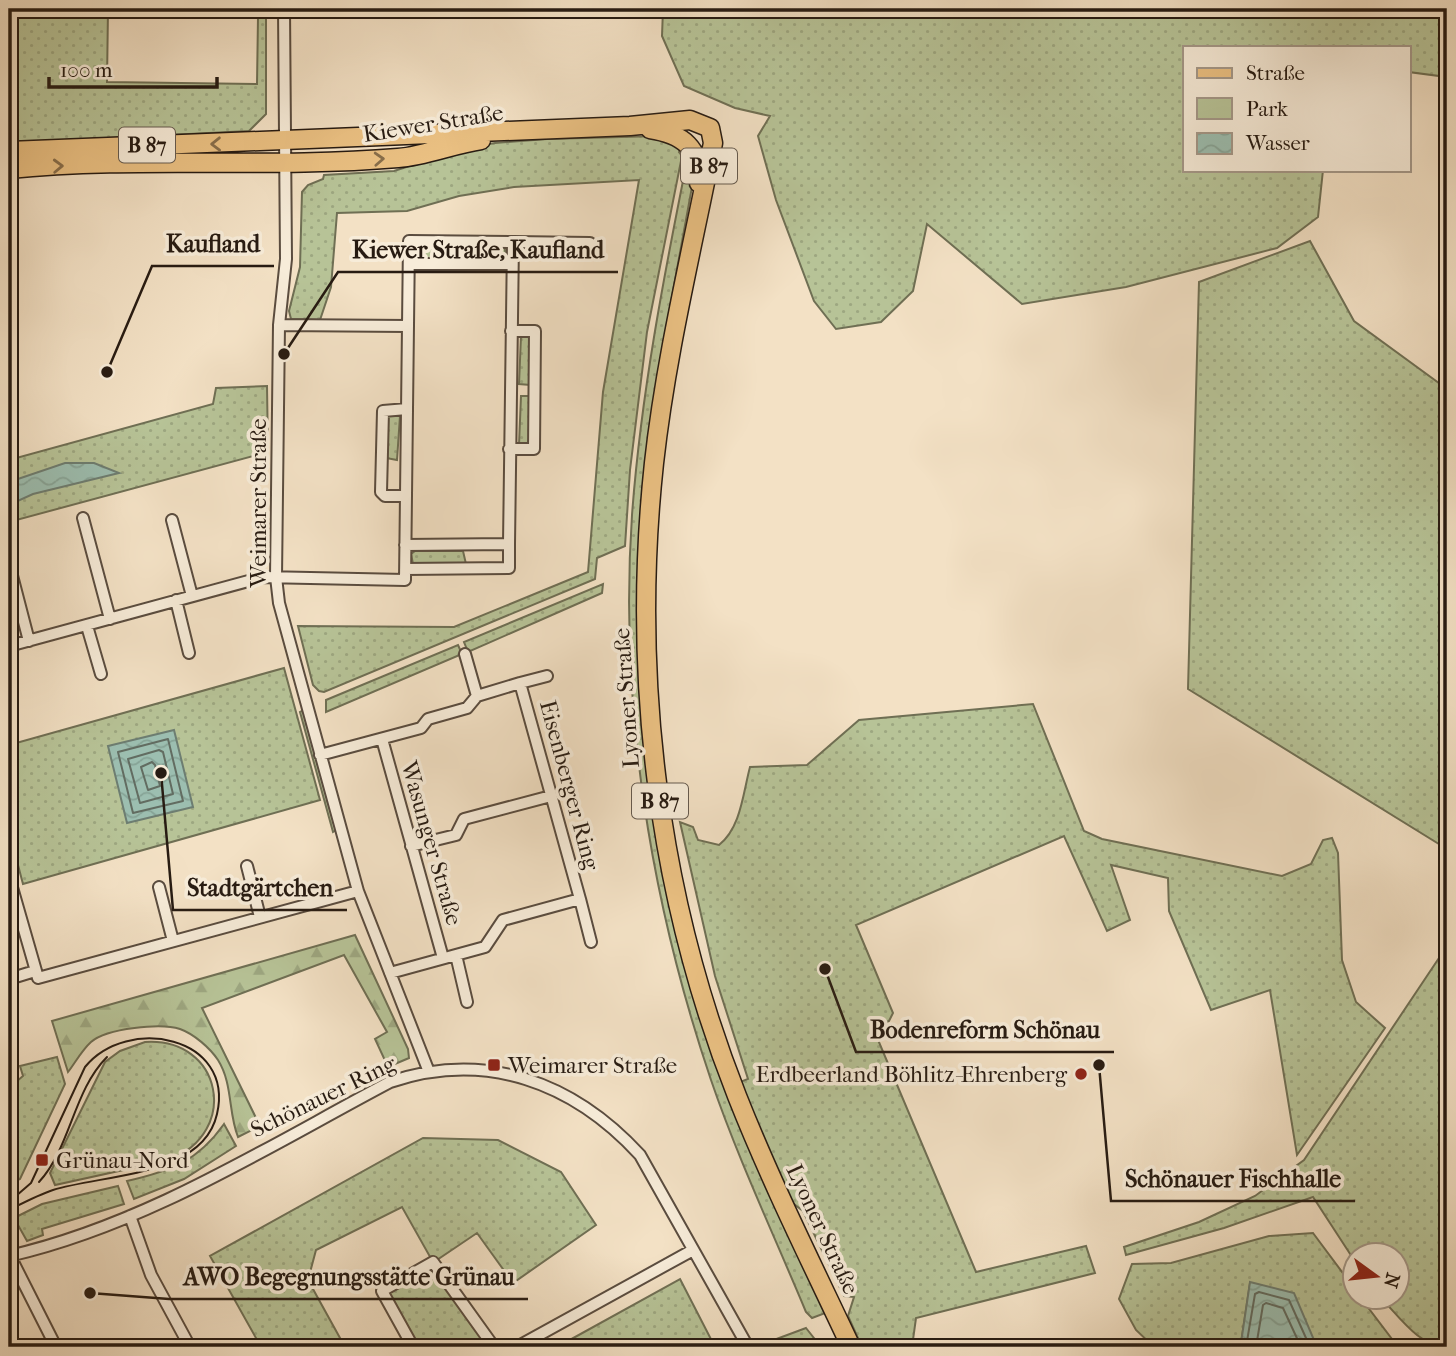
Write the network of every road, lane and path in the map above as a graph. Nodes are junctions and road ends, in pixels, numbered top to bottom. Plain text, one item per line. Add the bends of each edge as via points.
1 (284, 9) edge
2 (629, 126) junction
3 (547, 130) junction
4 (285, 142) junction
5 (9, 151) edge
6 (285, 163) junction
7 (9, 169) edge
8 (694, 225) junction
9 (513, 242) junction
10 (590, 243) dead end
11 (409, 264) junction
12 (512, 264) junction
13 (279, 325) junction
14 (408, 326) junction
15 (511, 331) junction
16 (535, 390) junction
17 (510, 391) junction
18 (407, 408) junction
19 (509, 449) junction
20 (382, 464) junction
21 (406, 464) junction
22 (406, 496) junction
23 (82, 518) dead end
24 (172, 520) dead end
25 (509, 544) junction
26 (405, 545) junction
27 (471, 545) junction
28 (9, 564) edge
29 (405, 569) junction
30 (471, 569) junction
31 (276, 577) junction
32 (192, 596) junction
33 (176, 600) junction
34 (110, 619) junction
35 (87, 625) junction
36 (29, 641) junction
37 (9, 646) edge
38 (189, 653) dead end
39 (465, 654) dead end
40 (101, 674) dead end
41 (547, 676) dead end
42 (520, 683) junction
43 (477, 696) junction
44 (382, 738) junction
45 (320, 755) junction
46 (551, 796) junction
47 (411, 846) junction
48 (247, 866) dead end
49 (9, 877) edge
50 (159, 887) dead end
51 (358, 891) junction
52 (580, 899) junction
53 (260, 917) junction
54 (173, 941) junction
55 (592, 942) dead end
56 (456, 955) junction
57 (443, 958) junction
58 (36, 974) junction
59 (390, 974) junction
60 (9, 979) edge
61 (467, 1002) dead end
62 (429, 1072) junction
63 (130, 1216) junction
64 (693, 1250) junction
65 (9, 1256) edge
66 (56, 1347) edge
67 (190, 1347) edge
68 (413, 1347) edge
69 (494, 1347) edge
70 (517, 1347) edge
71 (748, 1347) edge
72 (851, 1347) edge

1 - 4 street
2 - 3 main road, Kiewer Straße / B 87
2 - 8 main road, Lyoner Straße / B 87 via 669,132 692,147 699,165
2 - 8 main road, Lyoner Straße / B 87 via 690,120 710,128 713,144
3 - 4 main road, Kiewer Straße / B 87
6 -> 3 main road, Kiewer Straße / B 87 via 401,158
4 -> 5 main road, Kiewer Straße / B 87
4 - 6 street
7 -> 6 main road, Kiewer Straße / B 87
6 - 13 street, Weimarer Straße via 286,259
8 - 72 main road, Lyoner Straße / B 87 via 664,391 649,523 646,647 655,771 678,899 714,1030 762,1157
9 - 10 street
9 - 11 street via 409,241
9 - 12 street
11 - 12 street
11 - 14 street
12 - 15 street
13 - 14 street
13 - 31 street, Weimarer Straße
14 - 18 street
15 - 16 street via 535,331
15 - 17 street
16 - 17 street
16 - 19 street via 534,449
17 - 19 street
18 - 20 street via 383,411
18 - 21 street
19 - 25 street
20 - 21 street
20 - 22 street via 381,492
21 - 22 street
22 - 26 street
23 - 34 street
24 - 32 street
25 - 27 street
25 - 30 street via 509,568
26 - 27 street
26 - 29 street
27 - 30 street
28 - 36 street
29 - 30 street
29 - 31 street via 405,580
31 - 32 street
31 - 45 street, Weimarer Straße
32 - 33 street
33 - 34 street
33 - 38 street
34 - 35 street
35 - 36 street
35 - 40 street
36 - 37 street
39 - 43 street
41 - 42 street, Eisenberger Ring
42 - 43 street, Eisenberger Ring
42 - 46 street, Eisenberger Ring
43 - 44 street, Eisenberger Ring via 467,708
44 - 45 street, Eisenberger Ring
44 - 47 street, Wasunger Straße
45 - 51 street, Weimarer Straße
46 - 47 street via 464,820 456,835
46 - 52 street, Eisenberger Ring
47 - 57 street, Wasunger Straße
48 - 53 street
49 - 58 street
50 - 54 street
51 - 53 street
51 - 59 street, Weimarer Straße
52 - 55 street, Eisenberger Ring
52 - 56 street, Eisenberger Ring via 503,919 485,947
53 - 54 street
54 - 58 street
56 - 57 street, Eisenberger Ring
56 - 61 street
57 - 59 street, Eisenberger Ring
58 - 60 street
59 - 62 street, Weimarer Straße
62 - 63 street, Schönauer Ring via 390,1082
62 - 64 street, Schönauer Ring via 498,1072 577,1100 609,1122 640,1155
63 - 65 street, Schönauer Ring
63 - 67 street via 151,1275
64 - 70 street
64 - 71 street, Schönauer Ring
65 - 66 street
68 - 69 street via 382,1291 433,1262

